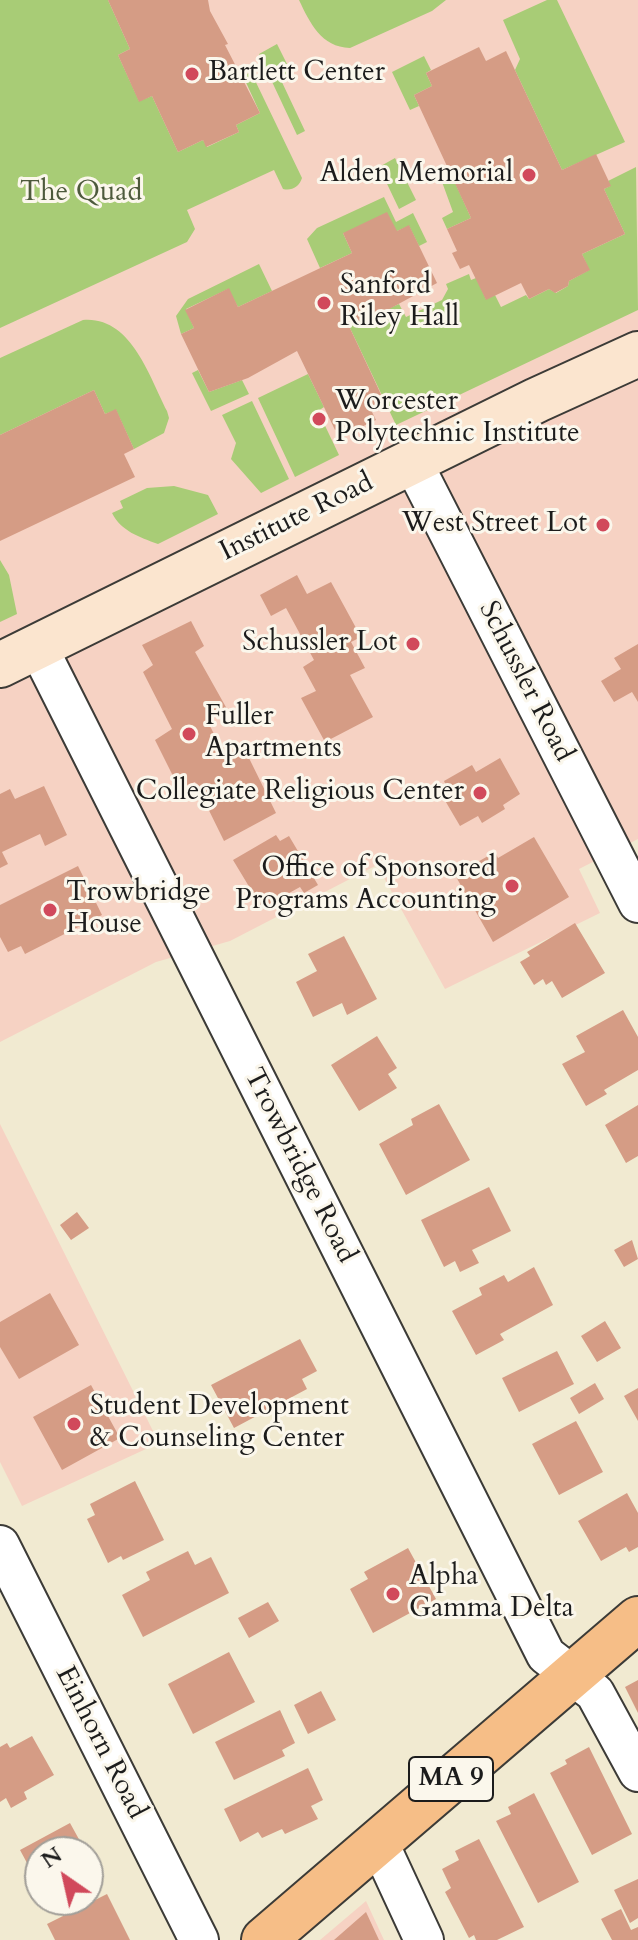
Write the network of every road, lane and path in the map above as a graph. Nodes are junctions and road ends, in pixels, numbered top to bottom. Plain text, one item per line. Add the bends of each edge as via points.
1 (638, 354) edge
2 (412, 461) junction
3 (19, 656) edge
4 (638, 903) edge
5 (0, 1545) edge
6 (638, 1619) edge
7 (572, 1676) junction
8 (638, 1772) edge
9 (378, 1841) junction
10 (199, 1940) edge
11 (264, 1940) edge
12 (424, 1940) edge

1 - 2 street, Institute Road
2 - 3 street, Institute Road
2 - 4 street, Schussler Road
3 - 7 street, Trowbridge Road via 546,1655
5 - 10 street, Einhorn Road
6 - 7 highway, MA 9
7 - 8 street, Trowbridge Road via 595,1693
7 - 9 highway, MA 9
9 - 11 highway, MA 9
9 - 12 street

